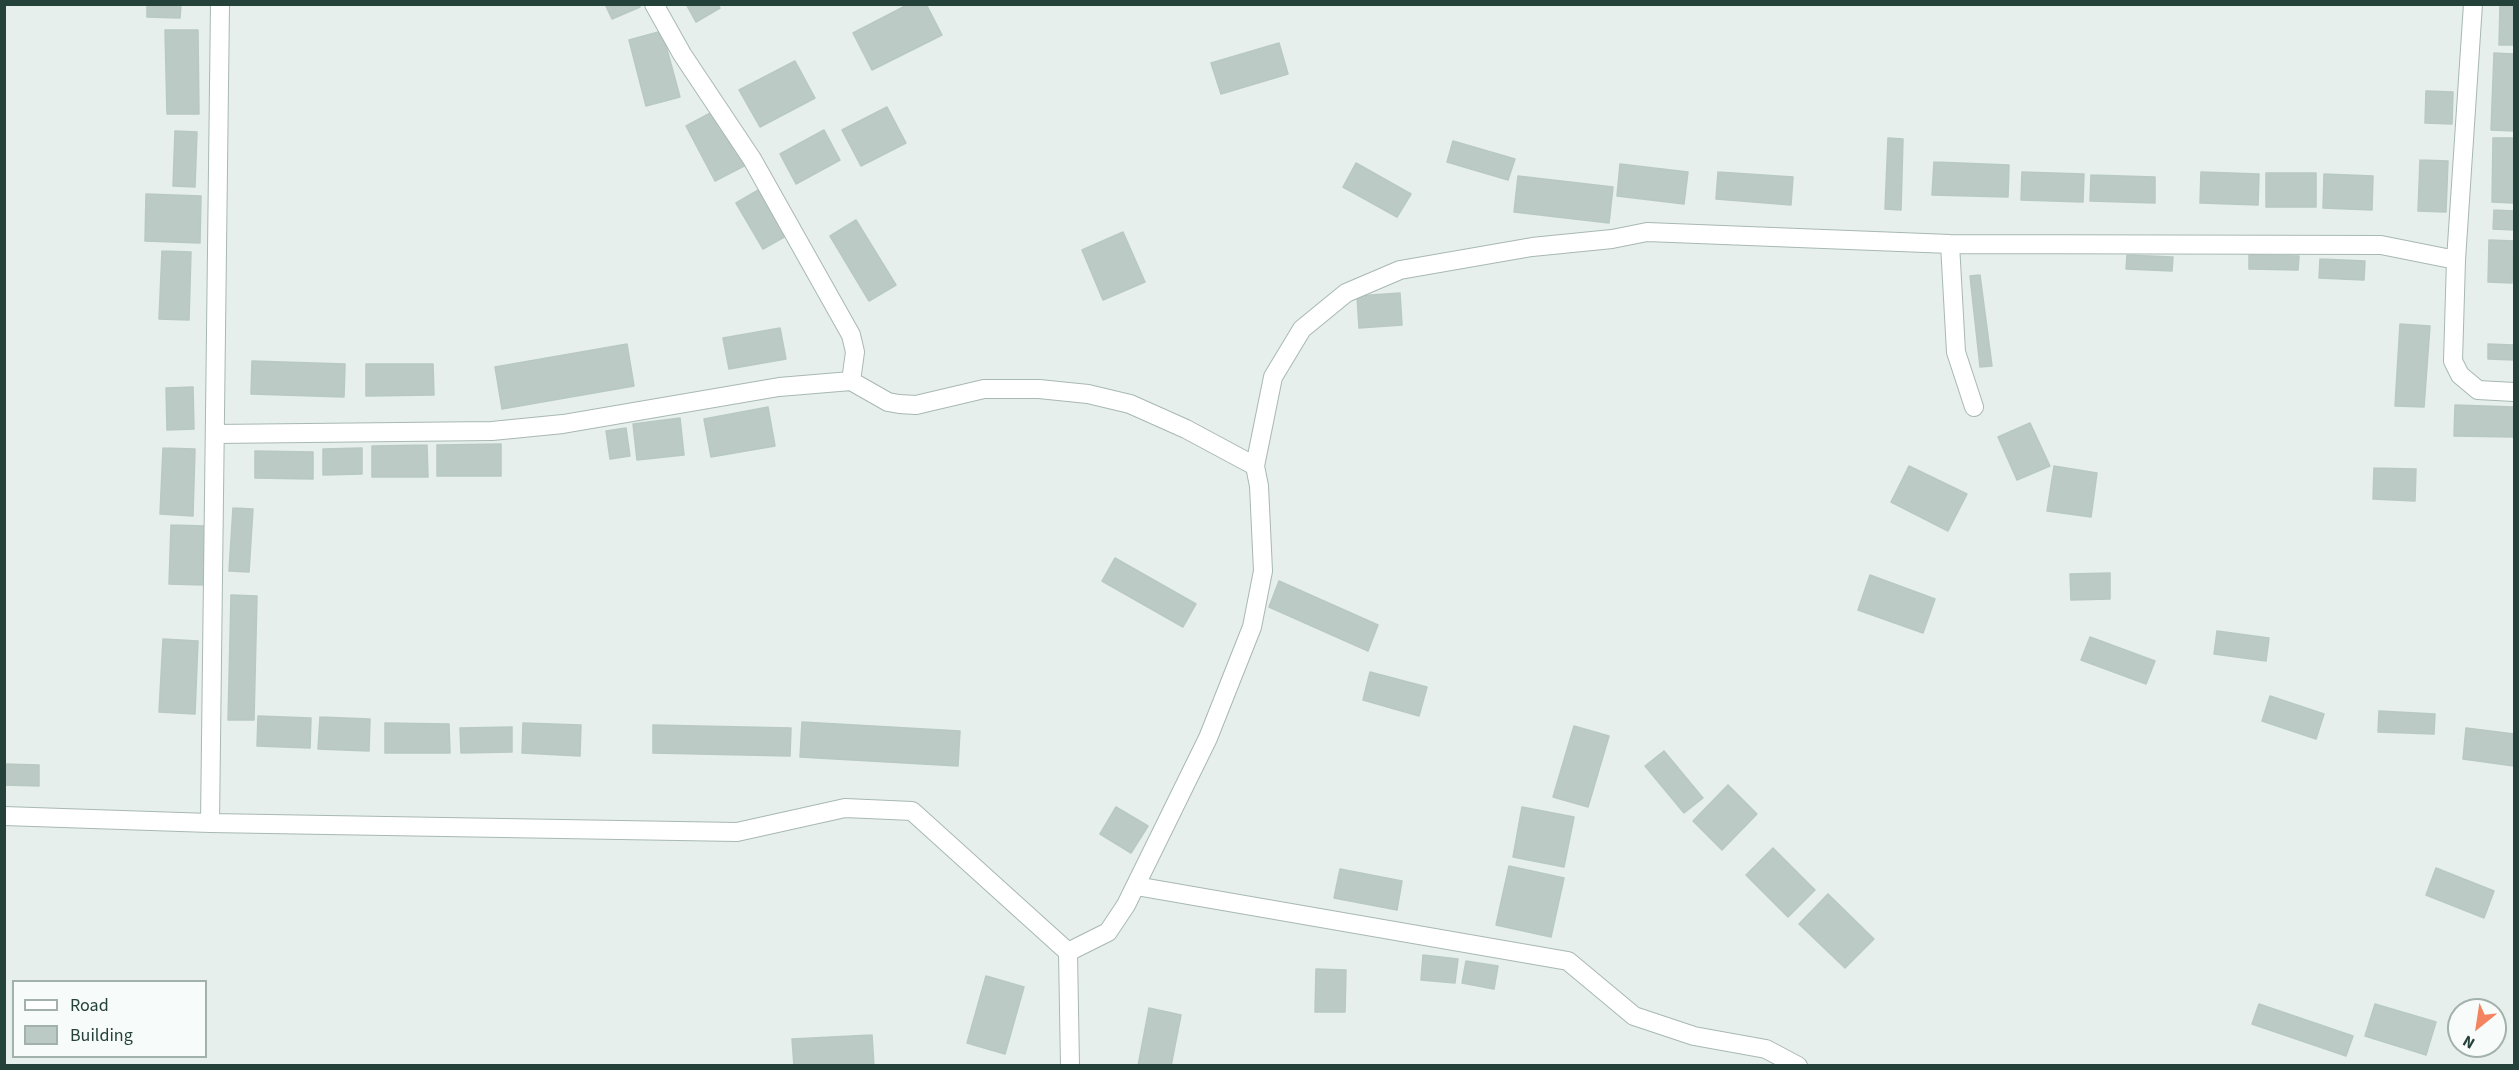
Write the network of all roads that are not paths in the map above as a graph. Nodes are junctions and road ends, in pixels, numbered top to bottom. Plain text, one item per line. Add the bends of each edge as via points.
1 (220, 4) edge
2 (654, 4) edge
3 (2473, 4) edge
4 (1950, 244) junction
5 (2456, 260) junction
6 (851, 381) junction
7 (2514, 392) edge
8 (1974, 406) dead end
9 (214, 434) junction
10 (1255, 466) junction
11 (4, 816) edge
12 (210, 823) junction
13 (1136, 886) junction
14 (1068, 952) junction
15 (1070, 1065) edge
16 (1798, 1065) edge

1 - 9 street
2 - 6 street via 682,54 752,159 851,335 855,352
3 - 5 street
4 - 5 street via 2381,245
4 - 8 street via 1956,352
4 - 10 street via 1647,232 1400,270 1346,293 1302,329 1273,377
5 - 7 street via 2453,361 2460,375 2478,390
6 - 9 street via 778,387 563,424 492,432
6 - 10 street via 888,402 916,405 984,389 1088,394 1130,404
9 - 12 street
10 - 13 street via 1263,571 1252,627 1208,738
11 - 12 street
12 - 14 street via 737,832 845,808 912,811
13 - 14 street via 1108,932
13 - 16 street via 1568,962 1634,1016 1694,1036 1766,1049
14 - 15 street

